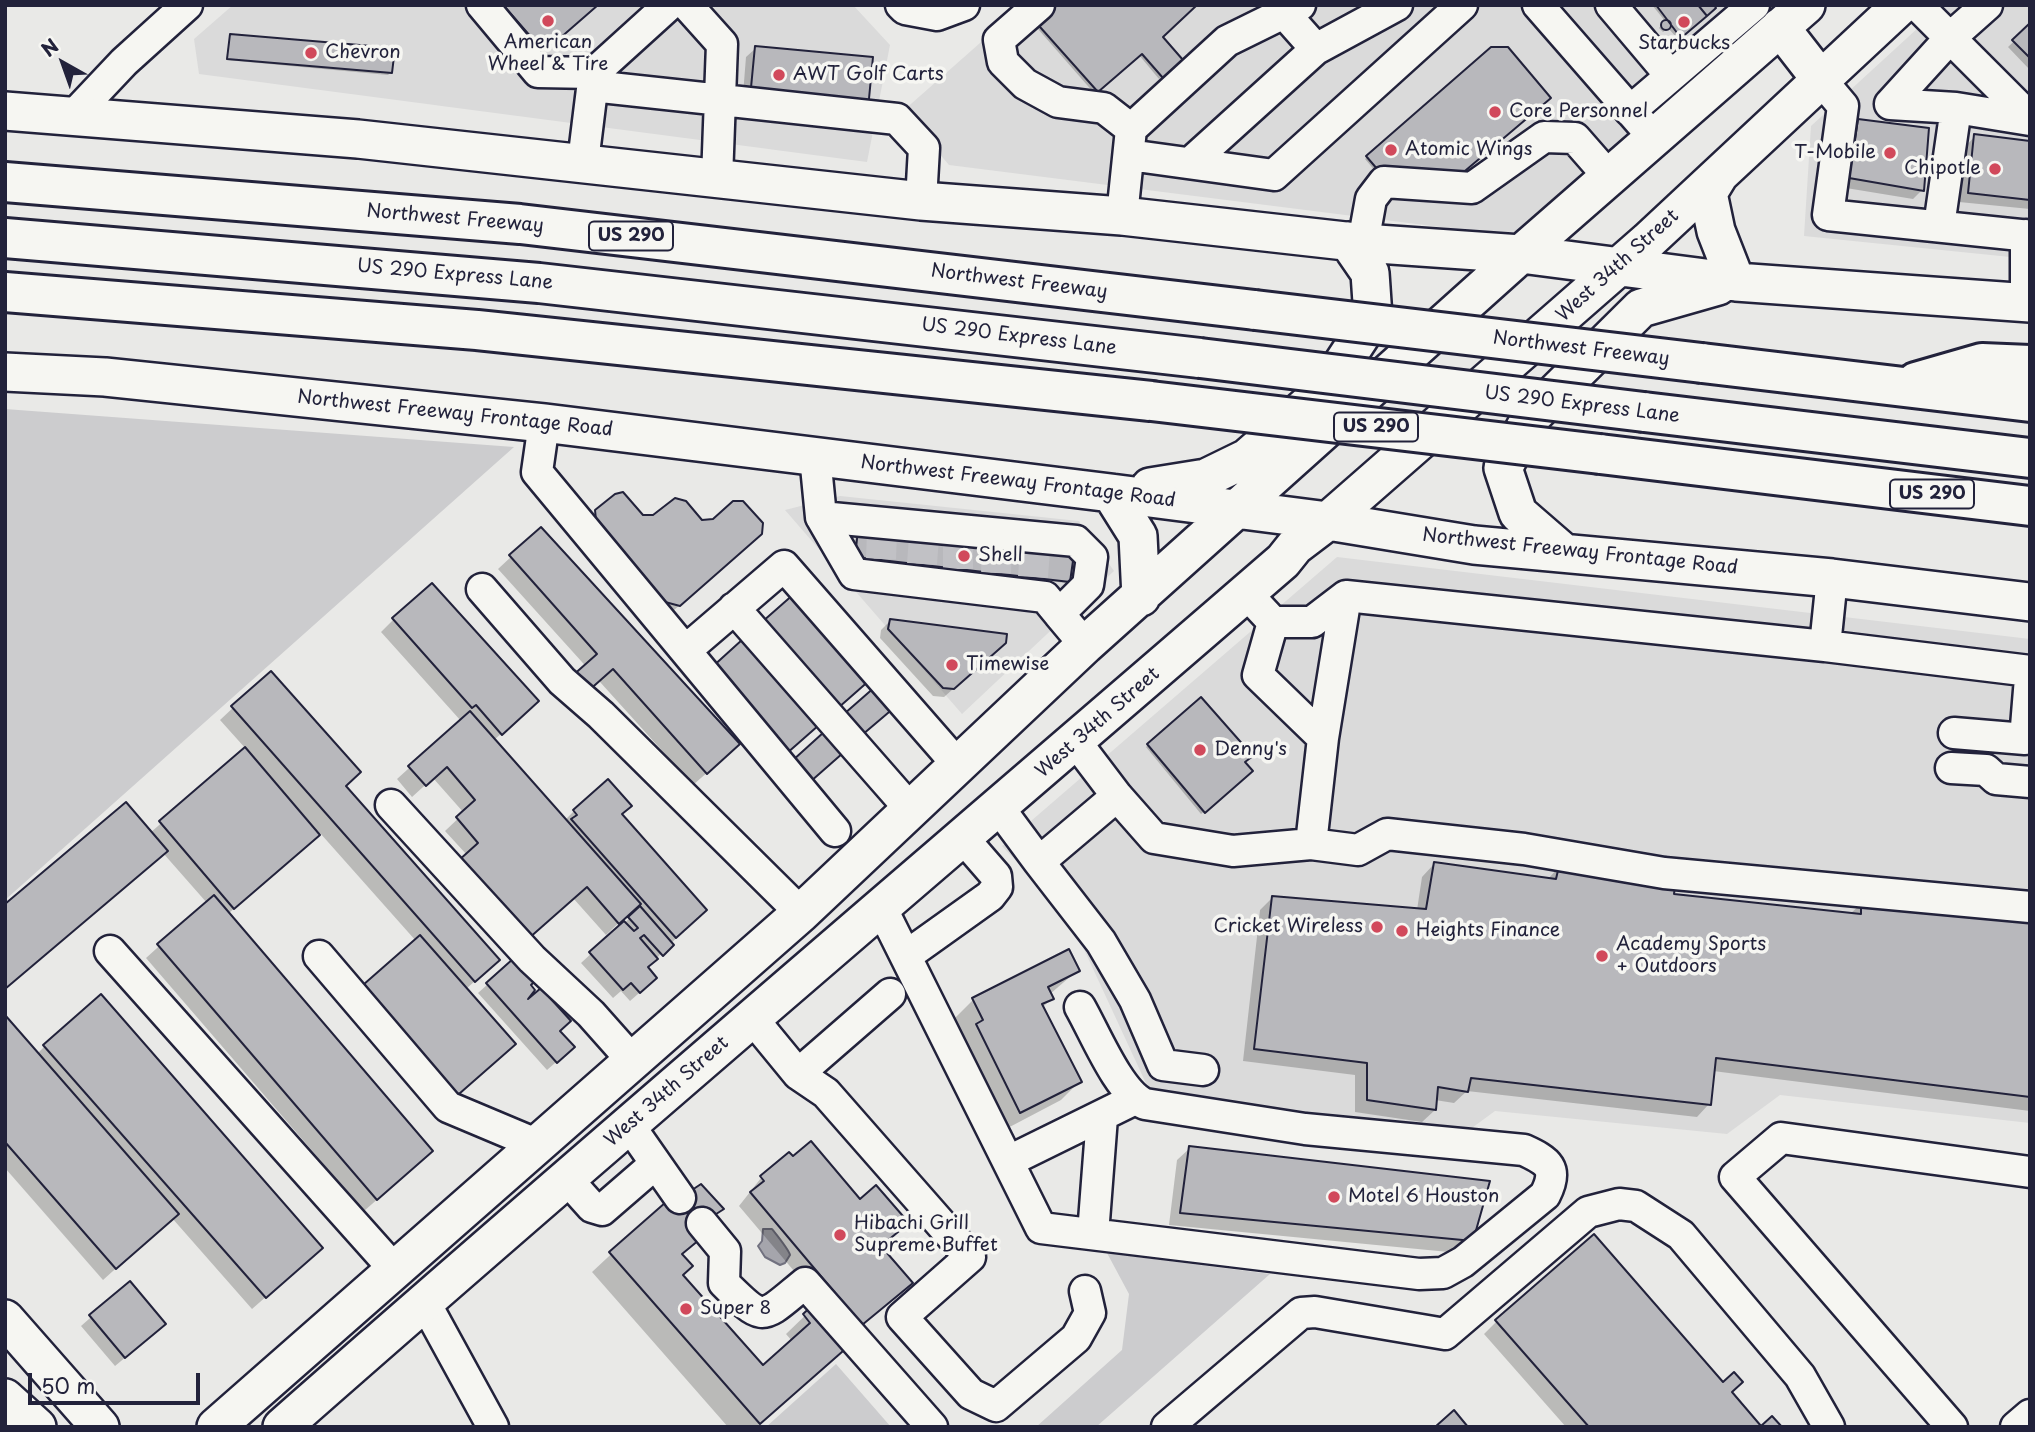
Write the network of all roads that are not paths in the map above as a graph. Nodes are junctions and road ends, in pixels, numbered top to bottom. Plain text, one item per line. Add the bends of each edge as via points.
1 (187, 5) edge
2 (482, 5) edge
3 (669, 5) edge
4 (687, 5) edge
5 (901, 5) edge
6 (964, 5) edge
7 (1039, 5) edge
8 (1397, 5) edge
9 (1461, 5) edge
10 (1538, 5) edge
11 (1901, 5) edge
12 (1917, 5) edge
13 (1987, 5) edge
14 (1616, 6) edge
15 (1292, 9) edge
16 (1775, 11) edge
17 (1951, 37) junction
18 (1316, 48) junction
19 (1676, 71) junction
20 (593, 80) junction
21 (1822, 81) junction
22 (722, 102) junction
23 (1956, 108) junction
24 (5, 111) edge
25 (1630, 111) junction
26 (73, 116) junction
27 (2030, 119) edge
28 (1655, 139) junction
29 (1130, 142) junction
30 (583, 162) junction
31 (1190, 163) junction
32 (1719, 175) junction
33 (1610, 178) junction
34 (717, 179) junction
35 (5, 182) edge
36 (921, 201) junction
37 (1122, 216) junction
38 (1939, 226) junction
39 (2028, 235) edge
40 (5, 238) edge
41 (1356, 242) junction
42 (1521, 254) junction
43 (1620, 265) junction
44 (1736, 282) junction
45 (5, 292) edge
46 (2028, 303) edge
47 (2030, 365) edge
48 (5, 372) edge
49 (1902, 387) junction
50 (2030, 402) edge
51 (544, 423) junction
52 (815, 456) junction
53 (2030, 458) edge
54 (1111, 493) junction
55 (2030, 506) edge
56 (1237, 512) junction
57 (821, 517) junction
58 (1328, 521) junction
59 (881, 548) junction
60 (1563, 552) junction
61 (923, 553) junction
62 (958, 556) junction
63 (997, 561) junction
64 (1034, 565) junction
65 (1832, 578) junction
66 (482, 589) dead end
67 (1246, 593) junction
68 (1346, 596) junction
69 (1140, 597) junction
70 (2030, 601) edge
71 (734, 608) junction
72 (1059, 614) junction
73 (1273, 622) junction
74 (1085, 645) junction
75 (1825, 646) junction
76 (686, 650) junction
77 (2030, 671) edge
78 (2030, 678) edge
79 (1954, 733) dead end
80 (1322, 738) junction
81 (1076, 742) junction
82 (957, 764) junction
83 (1951, 768) dead end
84 (2030, 769) edge
85 (1986, 770) junction
86 (2030, 782) edge
87 (1116, 796) junction
88 (391, 805) dead end
89 (999, 808) junction
90 (911, 810) junction
91 (835, 831) dead end
92 (963, 838) junction
93 (1311, 844) junction
94 (1039, 862) junction
95 (881, 907) junction
96 (2030, 907) edge
97 (801, 913) junction
98 (110, 951) dead end
99 (319, 956) dead end
100 (906, 956) junction
101 (890, 994) dead end
102 (1080, 1007) dead end
103 (752, 1018) junction
104 (631, 1059) junction
105 (1172, 1066) junction
106 (1203, 1070) dead end
107 (798, 1074) junction
108 (1149, 1103) junction
109 (1102, 1117) junction
110 (629, 1125) junction
111 (536, 1144) junction
112 (1009, 1161) junction
113 (654, 1165) junction
114 (2030, 1172) edge
115 (566, 1178) junction
116 (680, 1198) dead end
117 (702, 1223) dead end
118 (1093, 1234) junction
119 (394, 1269) junction
120 (1085, 1290) dead end
121 (424, 1301) junction
122 (5, 1319) edge
123 (5, 1398) edge
124 (2030, 1415) edge
125 (484, 1423) edge
126 (37, 1427) edge
127 (100, 1427) edge
128 (216, 1427) edge
129 (282, 1427) edge
130 (932, 1427) edge
131 (1167, 1427) edge
132 (1829, 1427) edge
133 (1952, 1427) edge
134 (2016, 1427) edge

1 - 26 street
2 - 20 street via 538,72
3 - 20 street
4 - 22 street via 722,44
5 - 6 street via 937,15
7 - 29 street via 999,40 1003,62 1026,84 1058,102 1104,108
8 - 18 street
9 - 31 street via 1274,175
10 - 25 street
11 - 21 main road, West 34th Street
12 - 17 street
13 - 17 street
14 - 19 street
15 - 18 street
15 - 29 street via 1227,41
16 - 19 street
16 - 21 main road
16 - 28 main road
17 - 23 street via 1890,104
17 - 27 street
18 - 31 street
19 - 25 street
20 - 22 street
20 - 30 street
21 - 32 main road, West 34th Street
21 - 38 street via 1843,106 1828,215
22 - 34 street
22 - 36 street via 897,119 924,148
23 - 27 street
23 - 38 street
24 - 26 main road
25 - 28 street
26 - 30 main road
28 - 33 main road
29 - 31 street
29 - 37 street
30 - 34 main road
32 - 43 main road, West 34th Street
32 - 44 main road via 1707,193
33 - 41 street via 1575,138 1544,138 1472,188 1384,182 1371,199
33 - 42 main road
34 - 36 main road
35 - 49 highway, Northwest Freeway / US 290, bridge via 520,224
36 - 37 main road
37 - 41 main road
38 - 39 street
39 - 46 street
40 - 53 highway, US 290 Express Lane, bridge via 539,282
41 - 42 main road
41 - 54 main road via 1370,273 1373,317 1326,389 1247,458 1206,478
42 - 43 main road
42 - 56 main road
43 - 44 main road
43 - 58 main road, West 34th Street
44 - 46 main road
44 - 60 main road via 1641,308 1531,417 1503,468 1518,513
45 - 55 highway, US 290, bridge via 477,330 1151,401
47 - 49 highway via 1982,363
48 - 51 main road, Northwest Freeway Frontage Road via 105,377
49 - 50 highway, Northwest Freeway / US 290
51 - 52 main road, Northwest Freeway Frontage Road
51 - 76 street via 537,472
52 - 54 main road, Northwest Freeway Frontage Road
52 - 57 street
54 - 56 main road, Northwest Freeway Frontage Road
54 - 69 main road via 1138,536
56 - 58 main road, Northwest Freeway Frontage Road
56 - 69 main road
57 - 59 street
57 - 59 street via 855,574
58 - 60 main road, Northwest Freeway Frontage Road via 1474,545
58 - 67 main road, West 34th Street
59 - 61 street
59 - 61 street
60 - 65 main road, Northwest Freeway Frontage Road
61 - 62 street
61 - 62 street
62 - 63 street
62 - 63 street
63 - 64 street
63 - 64 street
64 - 72 street via 1045,597
64 - 72 street via 1076,541 1092,557 1088,585
65 - 70 main road, Northwest Freeway Frontage Road
65 - 75 street
66 - 97 street via 562,681
67 - 73 street
67 - 81 main road, West 34th Street
68 - 73 street via 1312,622
68 - 75 street
68 - 80 street
69 - 74 main road
71 - 76 street
71 - 82 street via 784,566
71 - 90 street
72 - 74 street
73 - 80 street via 1258,675
74 - 82 main road
75 - 77 street
76 - 91 street
78 - 79 street via 2025,739
80 - 93 street
81 - 87 street
81 - 89 main road, West 34th Street
82 - 89 main road
82 - 90 main road
83 - 85 street
84 - 85 street via 1997,765
85 - 86 street via 1996,779
87 - 93 street via 1154,838 1233,851
87 - 94 street
88 - 104 street
89 - 92 main road, West 34th Street
89 - 94 street
90 - 97 main road
92 - 95 main road, West 34th Street
92 - 100 street via 996,876 997,887
93 - 96 street via 1358,850 1387,834 1524,849 1664,873
94 - 105 street via 1101,942 1135,1000 1163,1065
95 - 100 street
95 - 103 main road, West 34th Street
97 - 104 main road
98 - 119 street
99 - 111 street via 448,1107
100 - 112 street
101 - 107 street
102 - 108 street via 1124,1085
103 - 107 street
103 - 110 main road, West 34th Street
104 - 111 main road
105 - 106 street
105 - 108 street
107 - 120 street via 826,1093 970,1257 902,1317 971,1394 996,1406 1076,1338 1090,1313
108 - 109 street
108 - 118 street via 1305,1129 1524,1150 1550,1166 1553,1181 1535,1204 1464,1262 1443,1273 1419,1274
109 - 112 street
109 - 118 street
110 - 113 street
110 - 115 main road, West 34th Street
111 - 115 main road
111 - 119 main road
112 - 118 street via 1041,1228
113 - 115 street via 602,1210 592,1207
113 - 116 street
114 - 133 street via 1781,1138 1735,1177
115 - 121 main road, West 34th Street
117 - 130 street via 725,1251 724,1283 752,1311 775,1307 805,1283
119 - 128 main road
121 - 125 street
121 - 129 main road, West 34th Street
122 - 127 main road
123 - 126 main road
124 - 134 street
131 - 132 street via 1301,1313 1445,1334 1588,1212 1619,1204 1636,1206 1681,1235 1800,1376

